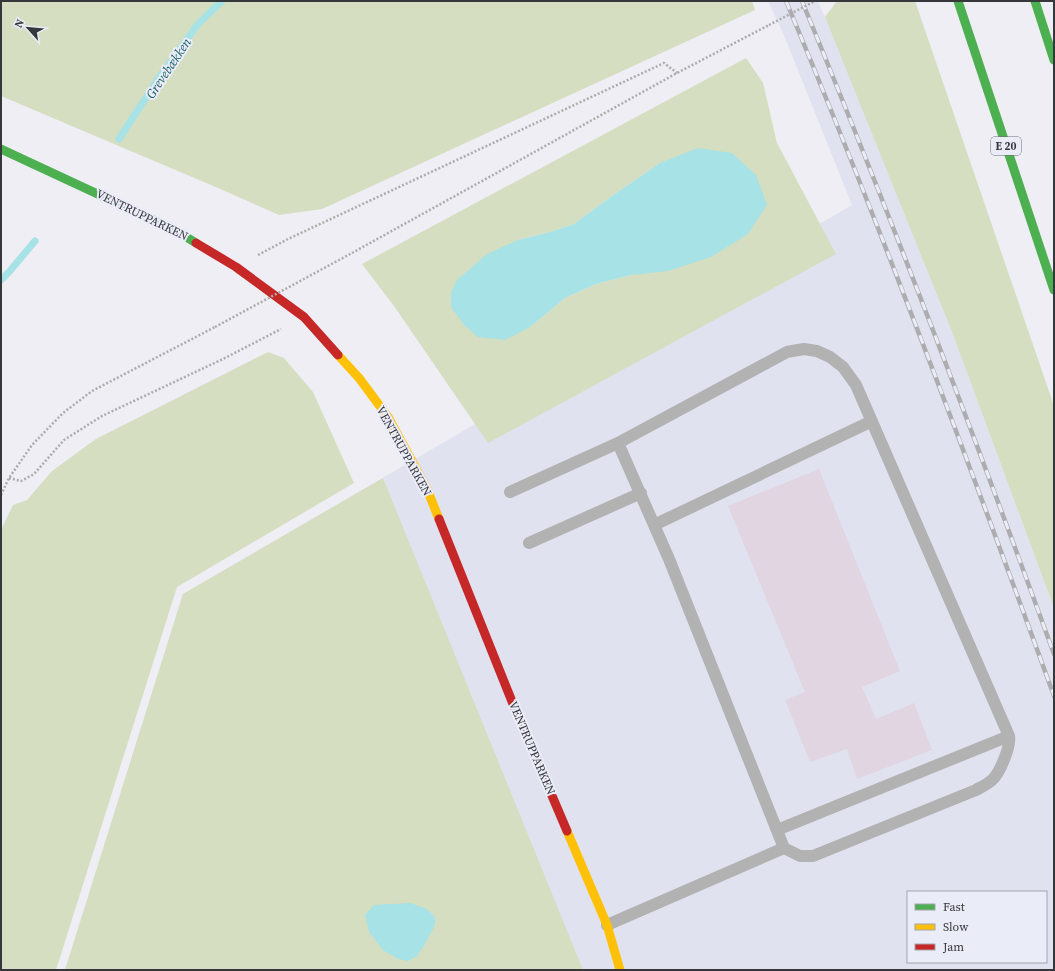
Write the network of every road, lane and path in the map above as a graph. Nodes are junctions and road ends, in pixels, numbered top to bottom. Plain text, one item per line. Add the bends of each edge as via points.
1 (815, 1) edge
2 (958, 1) edge
3 (1035, 1) edge
4 (1054, 60) edge
5 (677, 73) junction
6 (1, 149) edge
7 (236, 267) junction
8 (1054, 290) edge
9 (304, 317) junction
10 (872, 421) junction
11 (618, 443) junction
12 (8, 478) junction
13 (510, 492) dead end
14 (640, 493) junction
15 (1, 495) edge
16 (654, 525) junction
17 (529, 543) dead end
18 (1009, 736) junction
19 (777, 830) junction
20 (784, 848) junction
21 (607, 925) junction
22 (620, 970) edge

1 - 5 path, bridge
2 - 8 main road, E 20
3 - 4 main road
5 - 7 path via 664,63 288,239
5 - 12 path, bridge via 352,253 92,391 63,413 32,445
6 - 7 main road, VENTRUPPARKEN via 175,230
7 - 9 main road, VENTRUPPARKEN
9 - 12 path via 223,359 102,416 64,440 34,474 21,481
9 - 21 main road, VENTRUPPARKEN via 359,378 388,417 427,489 513,704
10 - 11 lane via 856,384 843,367 818,351 804,349 787,352
10 - 16 lane
10 - 18 lane
11 - 13 lane
11 - 14 lane
12 - 15 path
14 - 16 lane
14 - 17 lane
16 - 19 lane
18 - 19 lane
18 - 20 lane via 1006,754 993,780 976,790 813,856 800,856
19 - 20 lane
20 - 21 lane
21 - 22 main road, VENTRUPPARKEN

